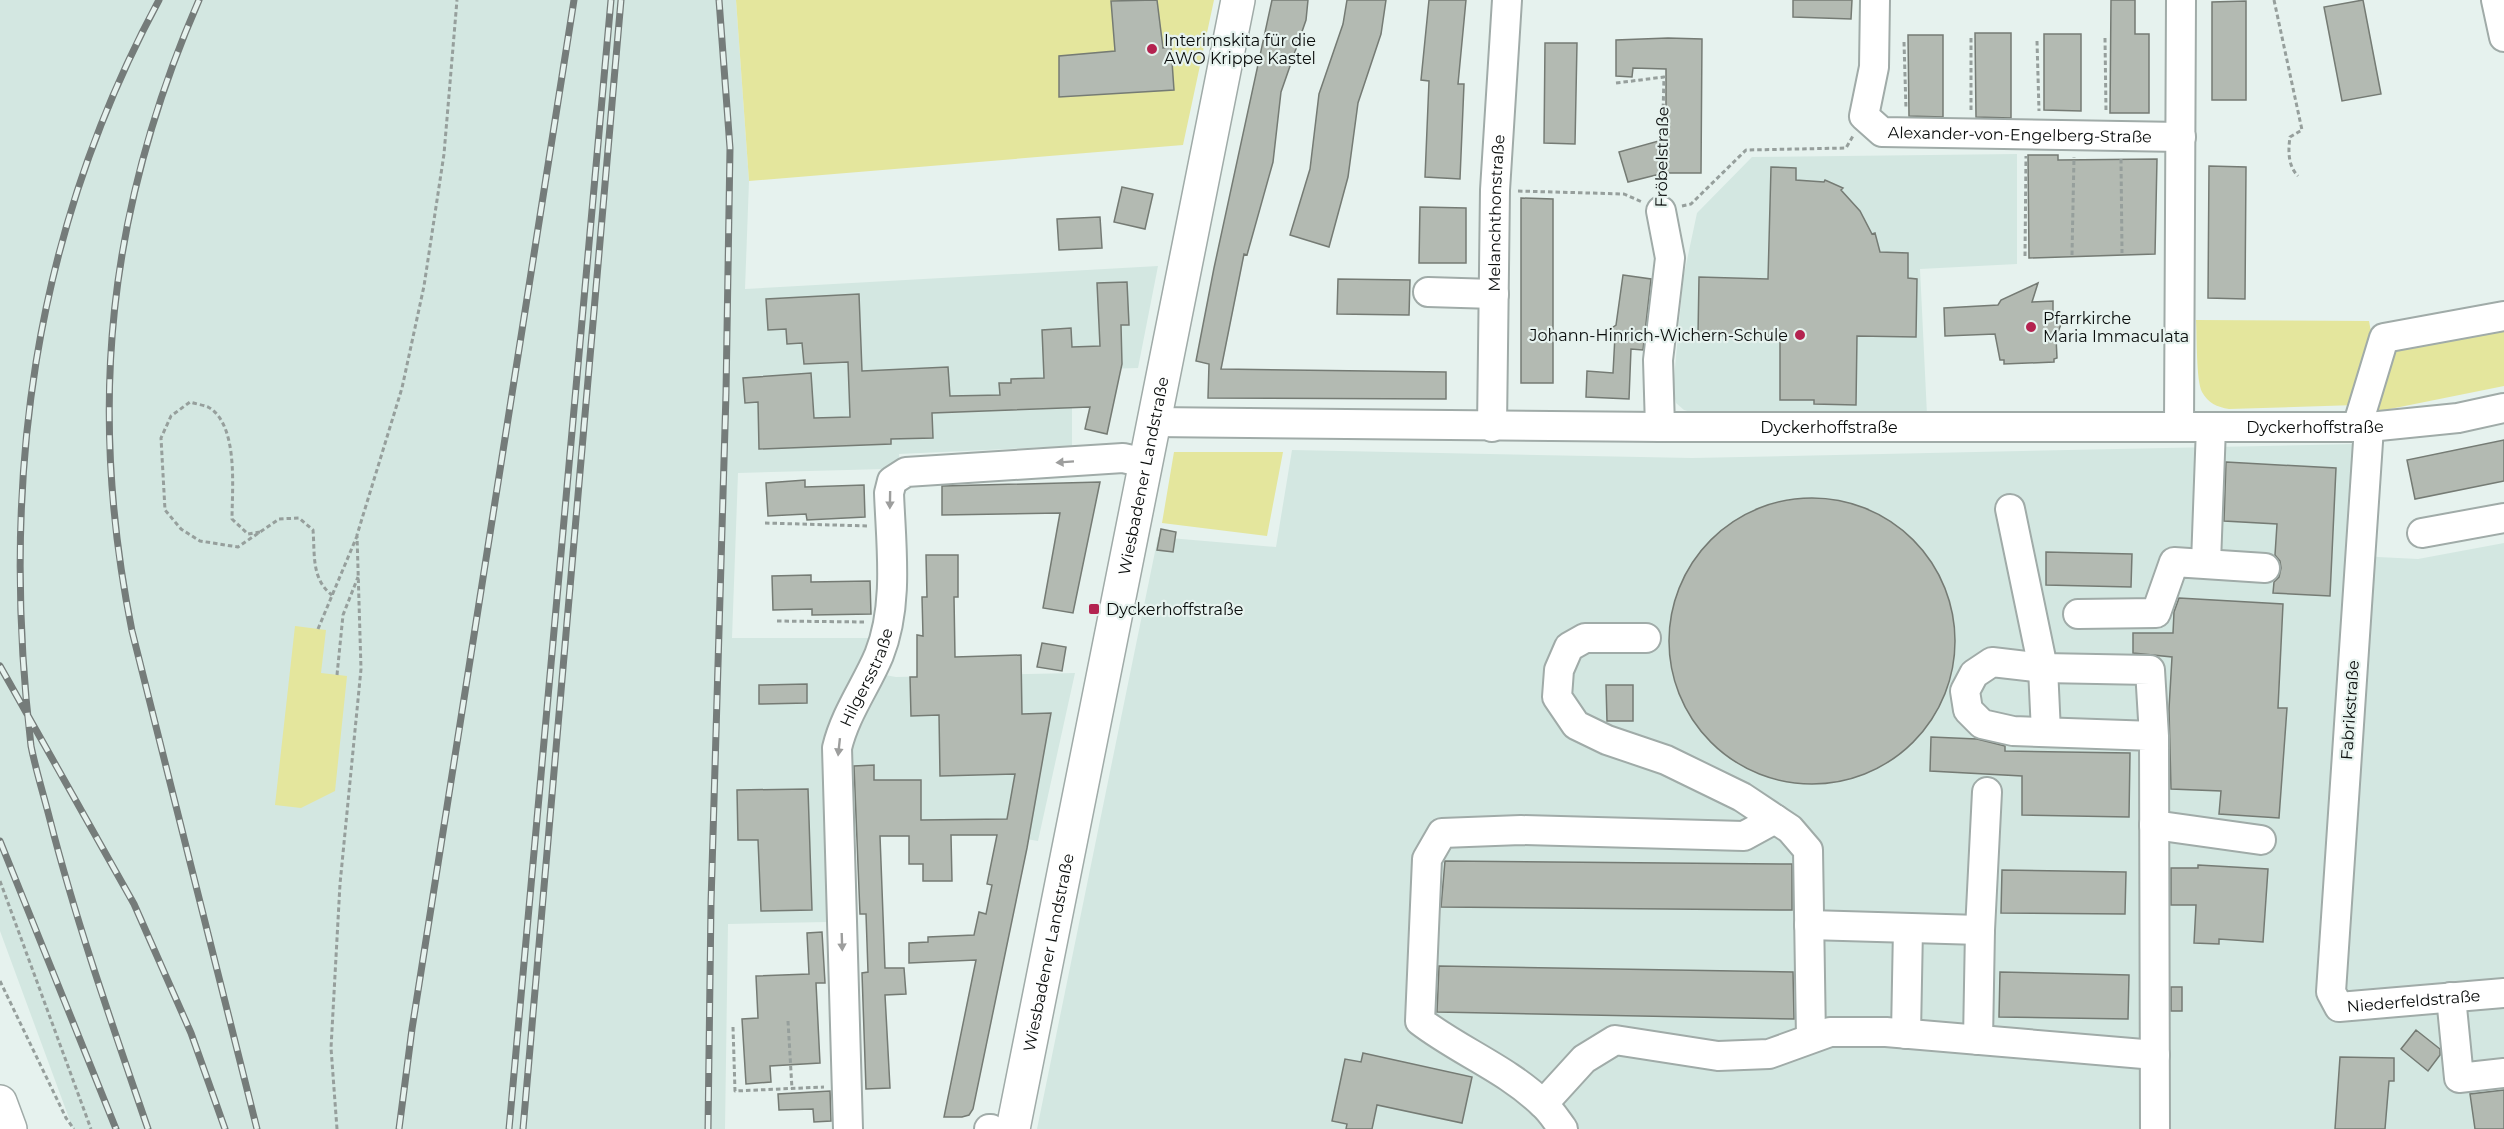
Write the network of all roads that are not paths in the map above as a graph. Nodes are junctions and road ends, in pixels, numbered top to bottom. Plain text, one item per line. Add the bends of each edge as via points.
1 (1238, 0) edge
2 (1507, 0) edge
3 (1875, 0) edge
4 (2181, 0) edge
5 (2496, 0) edge
6 (2504, 37) edge
7 (2181, 137) junction
8 (1661, 211) road end
9 (1428, 292) dead end
10 (1494, 294) junction
11 (2504, 316) edge
12 (2504, 408) edge
13 (1153, 422) junction
14 (1492, 426) junction
15 (2179, 427) junction
16 (2211, 427) junction
17 (2363, 427) junction
18 (1660, 428) junction
19 (1146, 463) junction
20 (2010, 509) dead end
21 (2504, 518) edge
22 (2422, 533) dead end
23 (2206, 563) junction
24 (2265, 568) dead end
25 (2078, 614) dead end
26 (1646, 638) dead end
27 (2043, 668) junction
28 (2046, 732) junction
29 (2154, 736) junction
30 (1987, 792) dead end
31 (1775, 819) junction
32 (2154, 825) junction
33 (2261, 840) dead end
34 (1809, 925) junction
35 (1908, 928) junction
36 (1980, 930) junction
37 (2331, 992) joint
38 (2504, 993) edge
39 (2451, 997) junction
40 (1906, 1034) junction
41 (1811, 1038) junction
42 (1978, 1040) junction
43 (2155, 1055) junction
44 (2504, 1073) edge
45 (0, 1102) edge
46 (1544, 1104) junction
47 (10, 1129) edge
48 (848, 1129) edge
49 (1013, 1129) edge
50 (1563, 1129) edge
51 (2156, 1129) edge

1 - 13 main road, Wiesbadener Landstraße
2 - 10 street, Melanchthonstraße via 1495,190
3 - 7 street, Alexander-von-Engelberg-Straße via 1874,67 1864,116 1882,132
4 - 7 street
5 - 6 street
7 - 15 street
8 - 18 street, Fröbelstraße via 1670,258 1658,360
9 - 10 street
10 - 14 street, Melanchthonstraße
11 - 17 street, Fabrikstraße via 2384,338
12 - 17 street, Dyckerhoffstraße via 2458,418
13 - 14 street, Dyckerhoffstraße
13 - 19 main road, Wiesbadener Landstraße
14 - 18 street, Dyckerhoffstraße
15 - 16 street, Dyckerhoffstraße
15 - 18 street, Dyckerhoffstraße
16 - 17 street, Dyckerhoffstraße
16 - 23 street
17 - 37 street, Fabrikstraße
19 -> 48 street, Hilgersstraße via 1123,458 906,472 892,481 888,623 879,654 840,733 837,747
19 - 49 main road, Wiesbadener Landstraße
20 - 27 street
21 - 22 street
23 - 24 street
23 - 25 street via 2174,562 2156,613
26 - 31 street via 1585,638 1569,647 1559,670 1557,697 1576,725 1666,760 1743,797
27 - 28 street
27 - 28 street via 1992,662 1974,674 1965,691 1968,710 1982,724 2013,731
27 - 29 street via 2150,670
28 - 29 street
29 - 32 street
30 - 36 street
31 - 34 street via 1808,850
31 - 46 street via 1744,836 1521,830 1442,833 1427,859 1420,1021 1446,1041 1497,1068
32 - 33 street
32 - 43 street
34 - 35 street
34 - 41 street
35 - 36 street
35 - 40 street
36 - 42 street
37 - 39 street, Niederfeldstraße via 2339,1007
38 - 39 street, Niederfeldstraße
39 - 44 street via 2459,1078
40 - 41 street via 1830,1032
40 - 42 street
41 - 46 street via 1769,1054 1718,1056 1615,1040 1584,1059
42 - 43 street
43 - 51 street
45 - 47 main road
46 - 50 street

